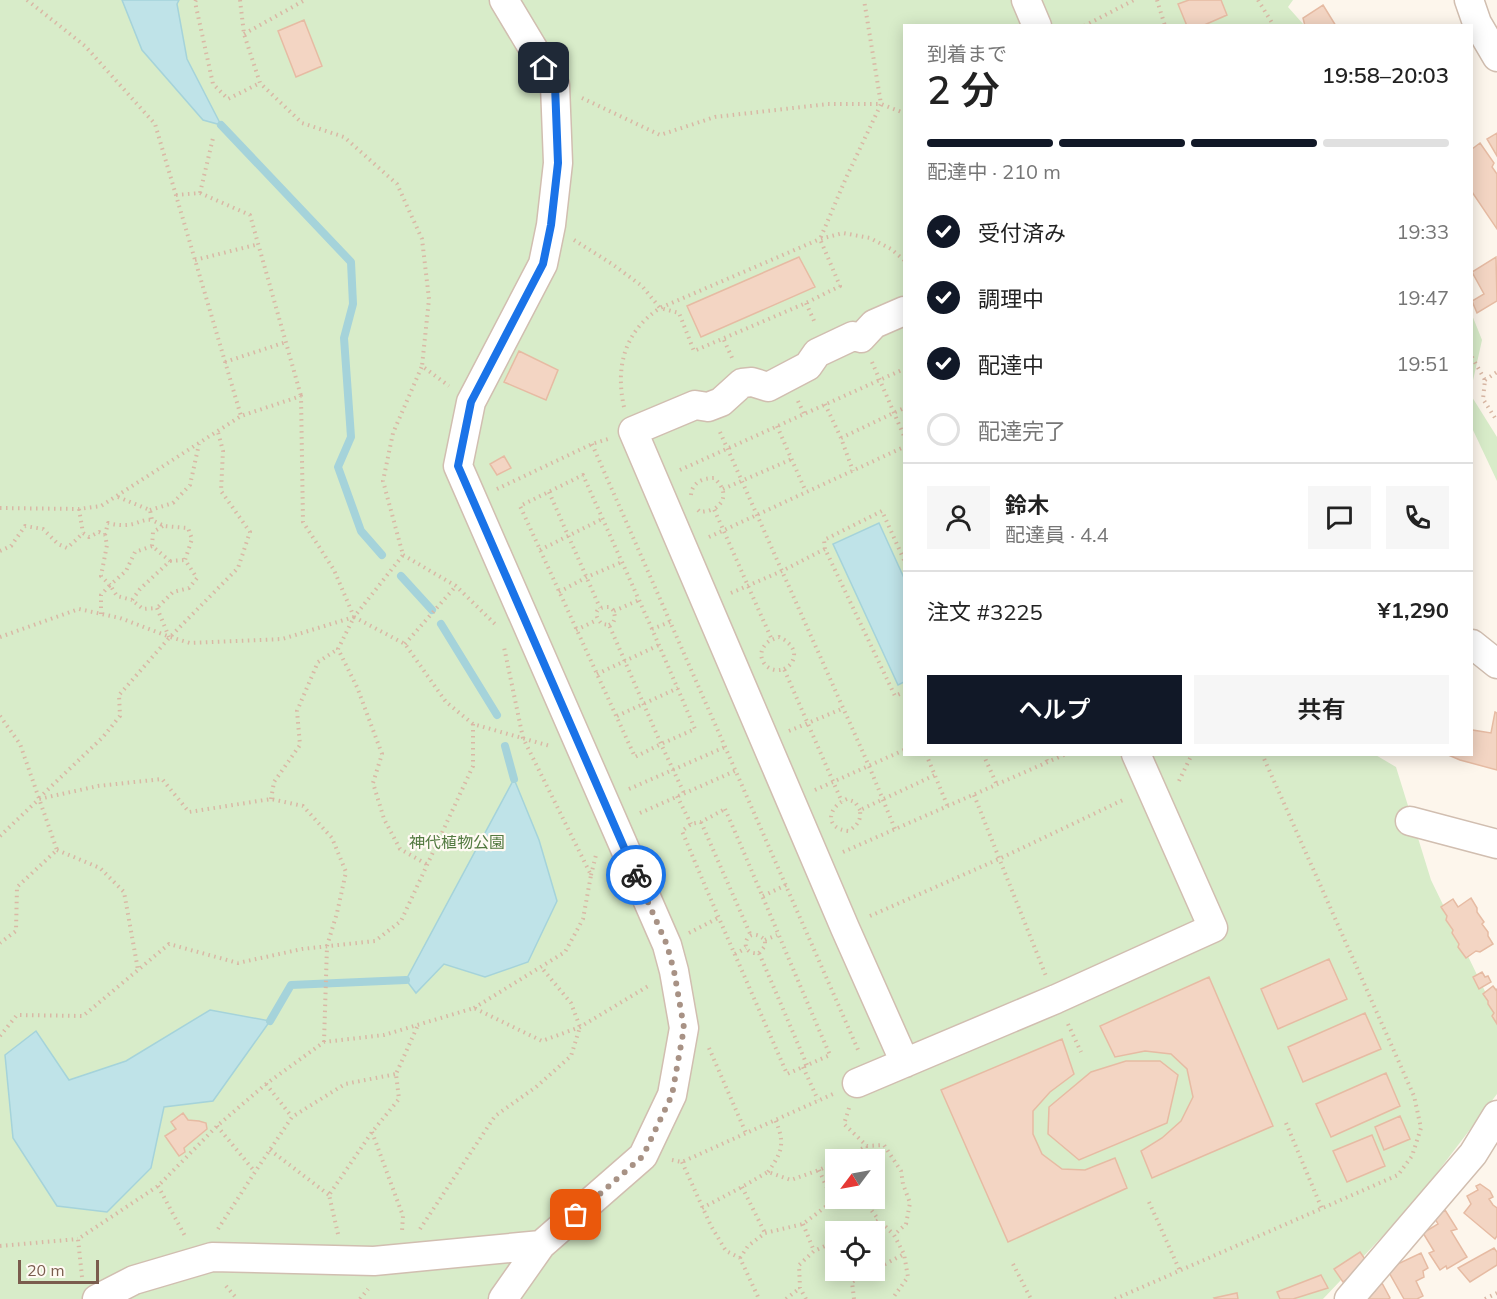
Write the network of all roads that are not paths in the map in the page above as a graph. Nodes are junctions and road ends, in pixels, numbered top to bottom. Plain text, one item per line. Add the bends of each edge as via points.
1 (504, 0) edge
2 (1026, 0) edge
3 (1469, 0) edge
4 (1036, 24) edge
5 (1497, 57) edge
6 (903, 310) edge
7 (1473, 645) edge
8 (1497, 664) edge
9 (1137, 756) edge
10 (1410, 821) dead end
11 (1497, 844) edge
12 (905, 1063) junction
13 (864, 1081) road end
14 (1497, 1115) edge
15 (541, 1245) junction
16 (90, 1289) edge
17 (503, 1299) edge
18 (1349, 1299) edge

1 - 15 street via 555,85 558,163 543,264 471,402 458,466 667,945 684,1028 672,1095 643,1156
2 - 4 street
3 - 5 street
6 - 12 street via 874,324 861,338 853,336 817,353 808,366 768,387 742,383 721,402 708,407 695,405 633,431
7 - 8 street
9 - 12 street via 1213,928
10 - 11 street
12 - 13 street
14 - 18 street via 1473,1154
15 - 16 street via 374,1261 212,1257
15 - 17 street

